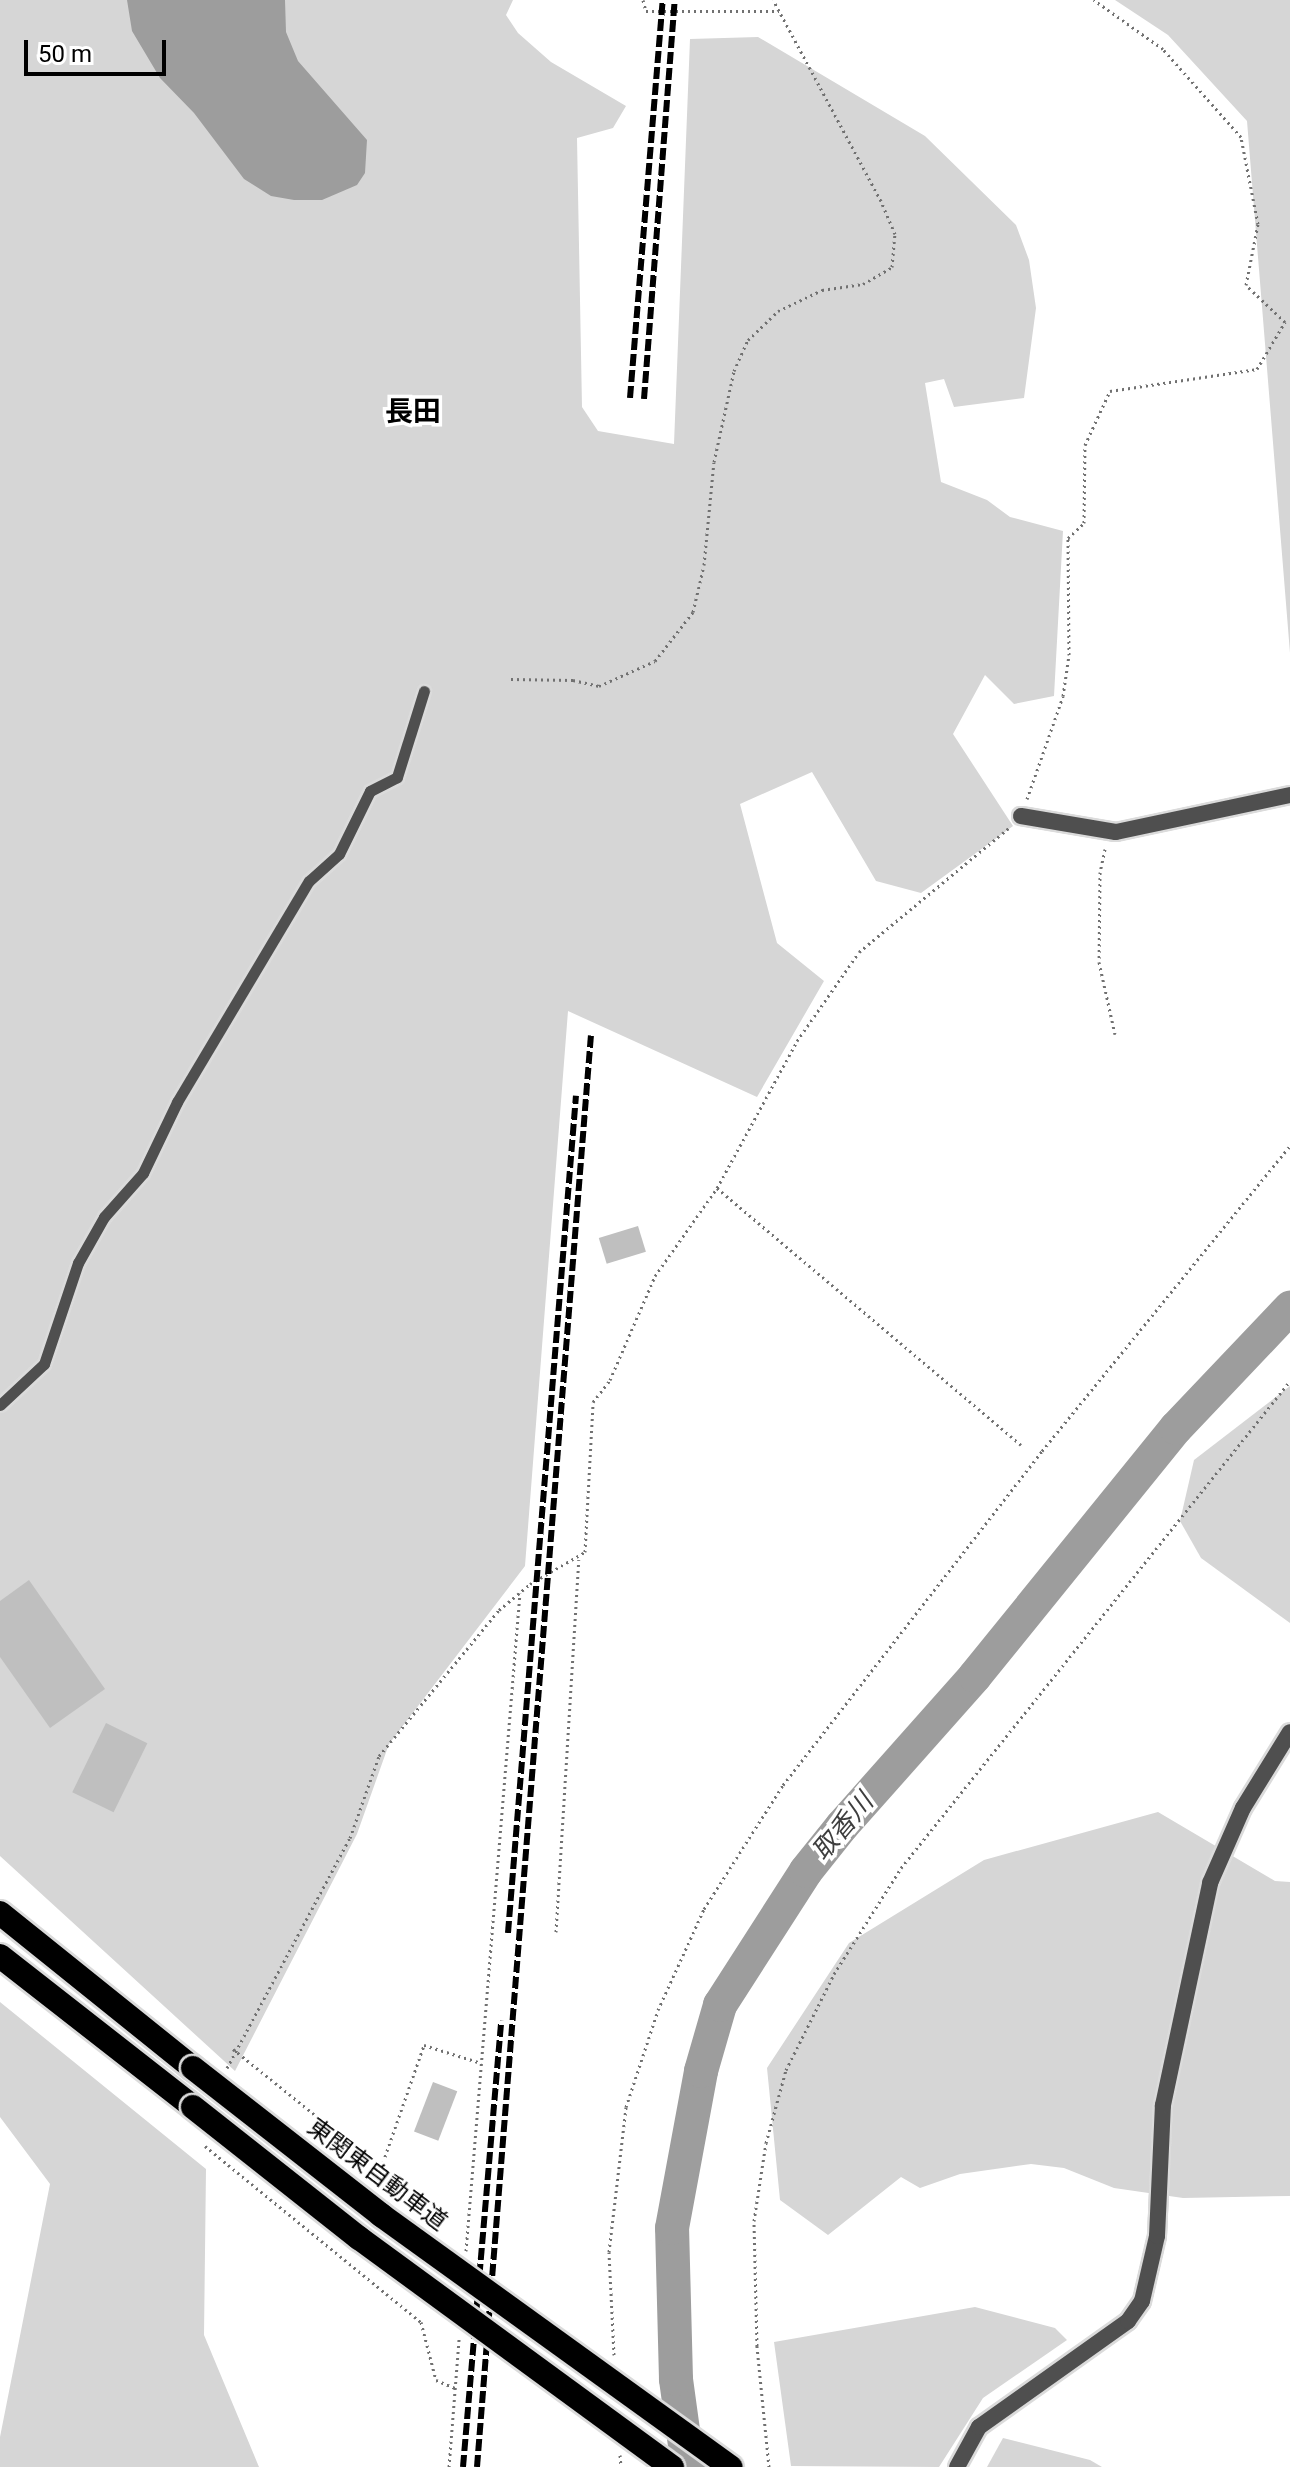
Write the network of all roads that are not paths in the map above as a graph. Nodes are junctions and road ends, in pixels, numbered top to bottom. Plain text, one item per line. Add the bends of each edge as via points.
1 (424, 691) dead end
2 (1290, 795) edge
3 (1021, 816) road end
4 (0, 1405) edge
5 (1290, 1732) edge
6 (0, 1913) edge
7 (0, 1956) edge
8 (672, 2467) edge
9 (731, 2467) edge
10 (957, 2467) edge

1 - 4 lane via 397,777 370,791 339,854 309,881 177,1102 143,1173 104,1217 78,1263 44,1364
2 - 3 street via 1116,832
5 - 10 street via 1243,1808 1210,1883 1163,2105 1157,2236 1142,2301 1128,2321 979,2427
6 - 9 highway, 東関東自動車道, bridge via 381,2215
7 - 8 highway, bridge via 372,2248

